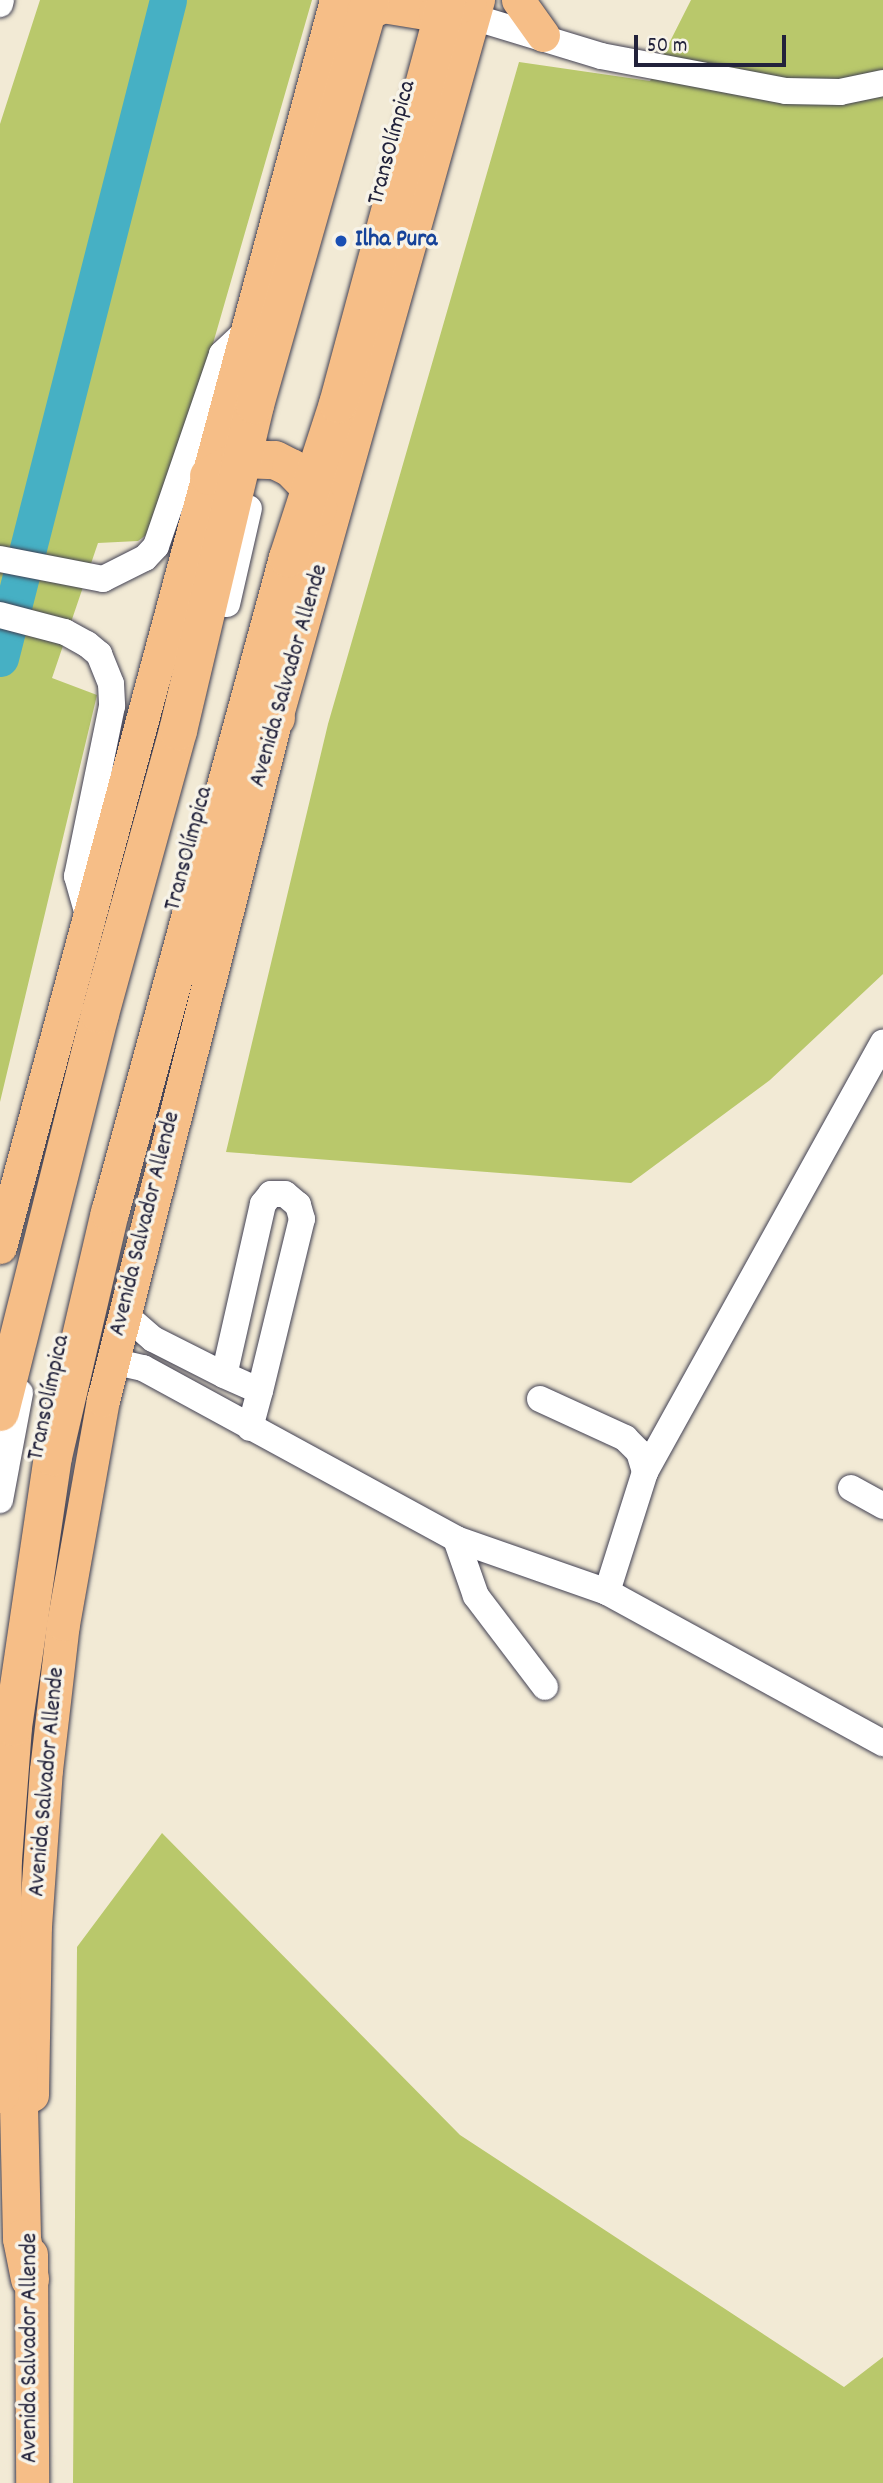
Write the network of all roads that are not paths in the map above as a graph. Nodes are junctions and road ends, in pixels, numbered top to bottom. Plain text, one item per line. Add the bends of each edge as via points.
1 (518, 0) edge
2 (368, 3) edge
3 (455, 5) edge
4 (543, 35) junction
5 (883, 83) edge
6 (247, 331) junction
7 (236, 464) junction
8 (305, 482) junction
9 (0, 559) edge
10 (0, 615) edge
11 (276, 718) junction
12 (88, 915) junction
13 (883, 1042) edge
14 (0, 1247) edge
15 (122, 1313) junction
16 (112, 1361) junction
17 (224, 1375) junction
18 (260, 1391) junction
19 (540, 1399) dead end
20 (0, 1412) edge
21 (250, 1428) junction
22 (645, 1472) junction
23 (851, 1488) dead end
24 (0, 1500) edge
25 (883, 1506) edge
26 (456, 1539) junction
27 (607, 1592) junction
28 (545, 1687) dead end
29 (0, 1710) edge
30 (880, 1734) edge
31 (3, 1860) junction
32 (0, 2094) edge
33 (30, 2278) junction
34 (32, 2483) edge

1 - 4 main road
2 - 3 highway
2 - 6 main road
2 - 7 highway
3 - 4 street
3 - 8 highway, Avenida Salvador Allende via 338,404
3 - 11 main road, Avenida Salvador Allende
4 - 5 street via 601,55 786,91 840,92
6 - 7 main road
6 - 9 street via 222,354 156,546 128,570 89,578
7 - 8 highway via 283,463
7 - 12 main road
7 - 20 highway via 178,731 83,1079
7 - 24 street, TransOlímpica via 240,554 82,1132 16,1410
8 - 11 highway via 319,519 271,691
8 - 29 street, TransOlímpica via 239,667 84,1250 36,1457
8 - 31 highway, Avenida Salvador Allende via 72,1369 27,1619
10 - 12 street via 74,636 93,649 106,667 112,706 78,876
11 - 15 main road, Avenida Salvador Allende
12 - 14 main road
13 - 22 street
15 - 16 main road, Avenida Salvador Allende
15 - 17 street via 153,1339
16 - 21 street via 143,1368
16 - 33 main road, Avenida Salvador Allende via 65,1611 43,1805 35,1926
17 - 18 street
17 - 18 street via 263,1204 271,1194 285,1194 298,1205 302,1219
18 - 21 street
19 - 22 street via 625,1438 639,1452
21 - 26 street
22 - 27 street
23 - 25 street
26 - 27 street
26 - 28 street via 476,1596
27 - 30 street
31 - 32 highway, Avenida Salvador Allende
31 - 33 highway via 13,1883 22,2239
33 - 34 main road, Avenida Salvador Allende

